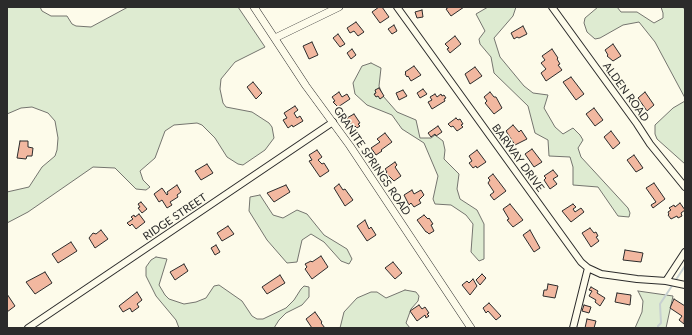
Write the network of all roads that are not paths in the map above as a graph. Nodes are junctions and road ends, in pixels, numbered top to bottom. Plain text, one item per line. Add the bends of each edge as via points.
1 (254, 7) edge
2 (339, 7) edge
3 (397, 7) edge
4 (552, 7) edge
5 (275, 38) junction
6 (333, 122) junction
7 (685, 188) edge
8 (685, 252) edge
9 (588, 268) junction
10 (666, 281) junction
11 (683, 284) edge
12 (28, 328) edge
13 (471, 328) edge
14 (574, 328) edge

1 - 5 street, GRANITE SPRINGS ROAD
2 - 5 street
3 - 9 street, BARWAY DRIVE via 581,262
4 - 7 street, ALDEN ROAD via 650,144
5 - 6 street, GRANITE SPRINGS ROAD
6 - 12 street, RIDGE STREET
6 - 13 street, GRANITE SPRINGS ROAD
8 - 10 street
9 - 10 street via 601,274
9 - 14 street
10 - 11 street

